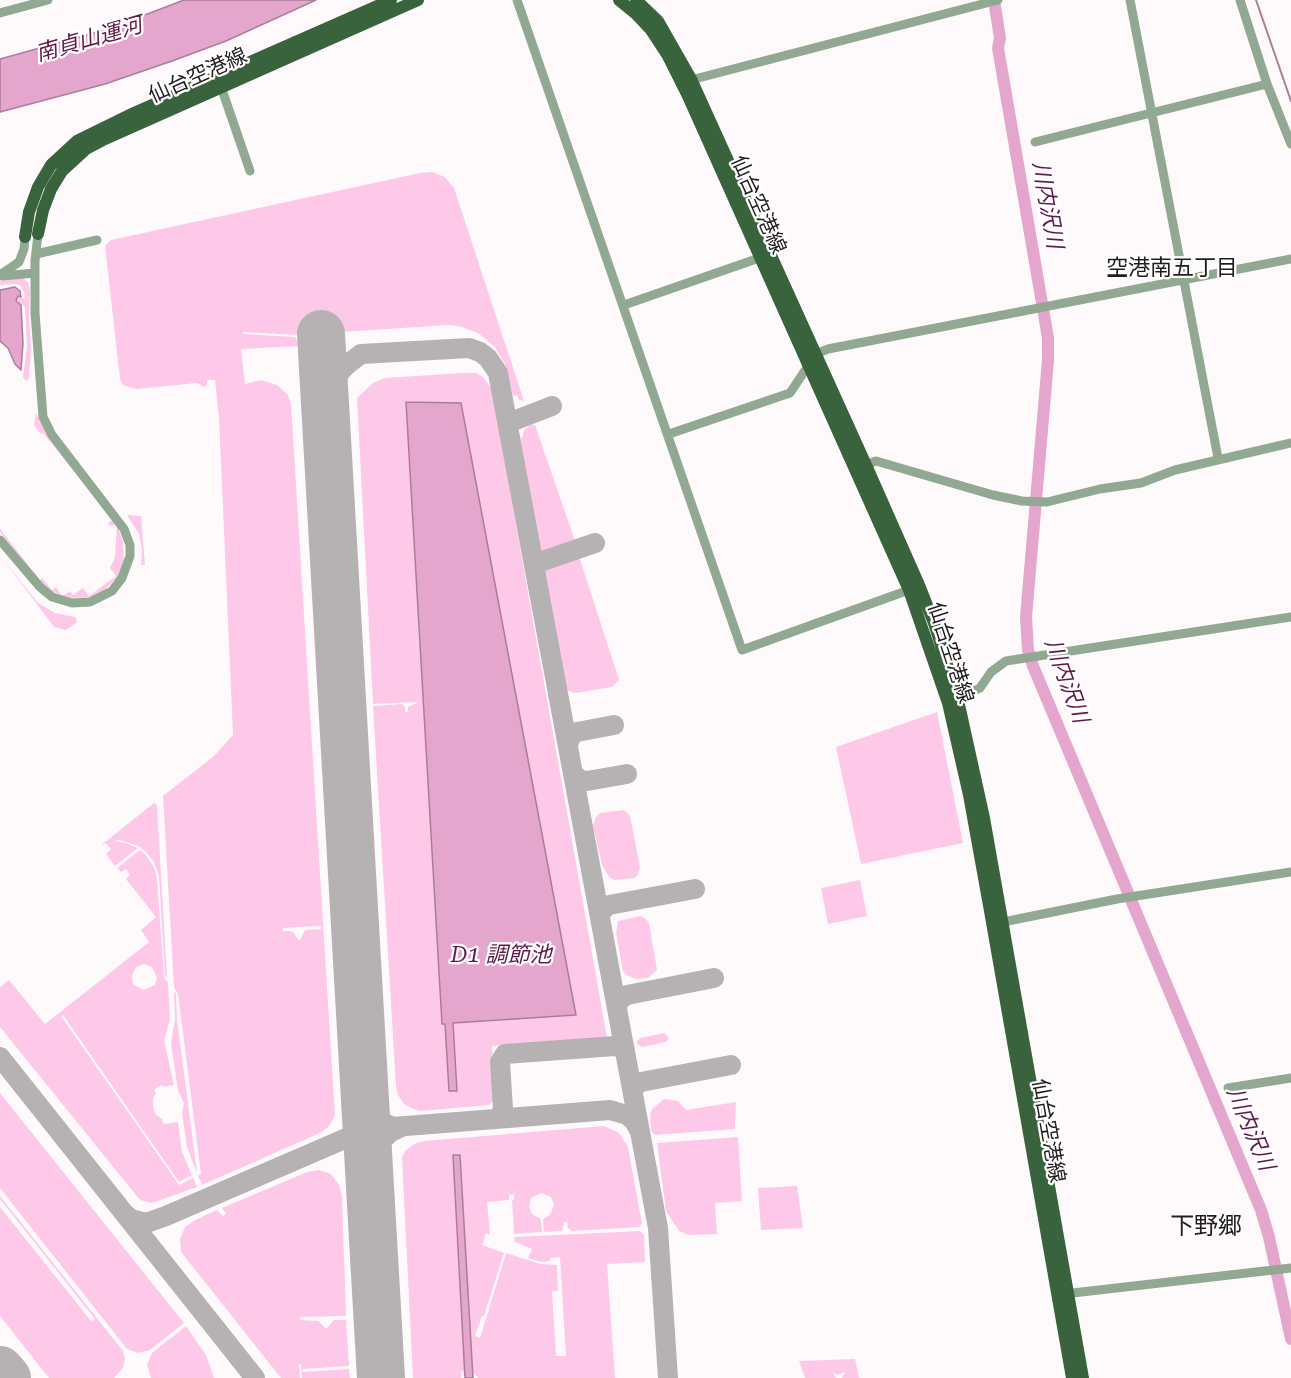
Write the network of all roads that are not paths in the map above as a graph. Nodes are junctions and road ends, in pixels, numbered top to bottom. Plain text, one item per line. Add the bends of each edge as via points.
1 (48, 0) edge
2 (391, 0) edge
3 (418, 0) edge
4 (517, 0) edge
5 (619, 0) edge
6 (636, 0) edge
7 (998, 0) edge
8 (1130, 0) edge
9 (1240, 0) edge
10 (0, 13) edge
11 (686, 81) junction
12 (219, 82) junction
13 (1267, 84) junction
14 (1152, 113) junction
15 (1035, 142) dead end
16 (1291, 144) edge
17 (71, 154) junction
18 (250, 171) dead end
19 (36, 191) junction
20 (48, 198) junction
21 (31, 236) junction
22 (97, 240) dead end
23 (36, 254) junction
24 (765, 256) junction
25 (1291, 259) edge
26 (35, 273) junction
27 (0, 276) edge
28 (1184, 281) junction
29 (624, 305) junction
30 (813, 359) junction
31 (669, 434) junction
32 (1291, 443) edge
33 (1218, 458) junction
34 (861, 467) junction
35 (0, 540) edge
36 (909, 590) junction
37 (1291, 617) edge
38 (953, 701) junction
39 (1291, 872) edge
40 (997, 923) junction
41 (1291, 1078) edge
42 (1228, 1088) dead end
43 (1288, 1268) edge
44 (1062, 1294) junction
45 (1071, 1378) edge
46 (1083, 1378) edge

1 - 10 street
2 - 12 main road, 仙台空港線
3 - 12 main road, 仙台空港線
4 - 29 street
5 - 11 main road, 仙台空港線 via 651,30
6 - 11 main road, 仙台空港線 via 662,28
7 - 11 street
8 - 14 street
9 - 13 street
11 - 24 main road, 仙台空港線
12 - 17 main road, 仙台空港線
12 - 18 street
13 - 14 street
13 - 16 street
14 - 15 street
14 - 28 street
17 - 19 main road, 仙台空港線 via 51,165
17 - 20 main road, 仙台空港線
19 - 20 street
19 - 21 main road, 仙台空港線 via 29,212
20 - 21 main road, 仙台空港線
21 - 23 street
21 - 27 street via 19,262
22 - 23 street
23 - 26 street
24 - 29 street
24 - 30 main road, 仙台空港線
25 - 28 street
26 - 27 street
26 - 35 street via 43,417 52,435 124,529 130,556 112,591 90,602 72,603 52,597 40,587
28 - 30 street via 828,349
28 - 33 street
29 - 31 street
30 - 31 street via 790,393
30 - 34 main road, 仙台空港線
31 - 36 street via 742,650
32 - 33 street
33 - 34 street via 1141,483 1047,502 993,495 876,461
34 - 36 main road, 仙台空港線
34 - 38 main road, 仙台空港線 via 919,585
36 - 38 main road, 仙台空港線
37 - 38 street via 1018,658 997,666 980,688
38 - 40 main road, 仙台空港線
39 - 40 street via 1117,899
40 - 44 main road, 仙台空港線
41 - 42 street
43 - 44 street
44 - 45 main road, 仙台空港線
44 - 46 main road, 仙台空港線

